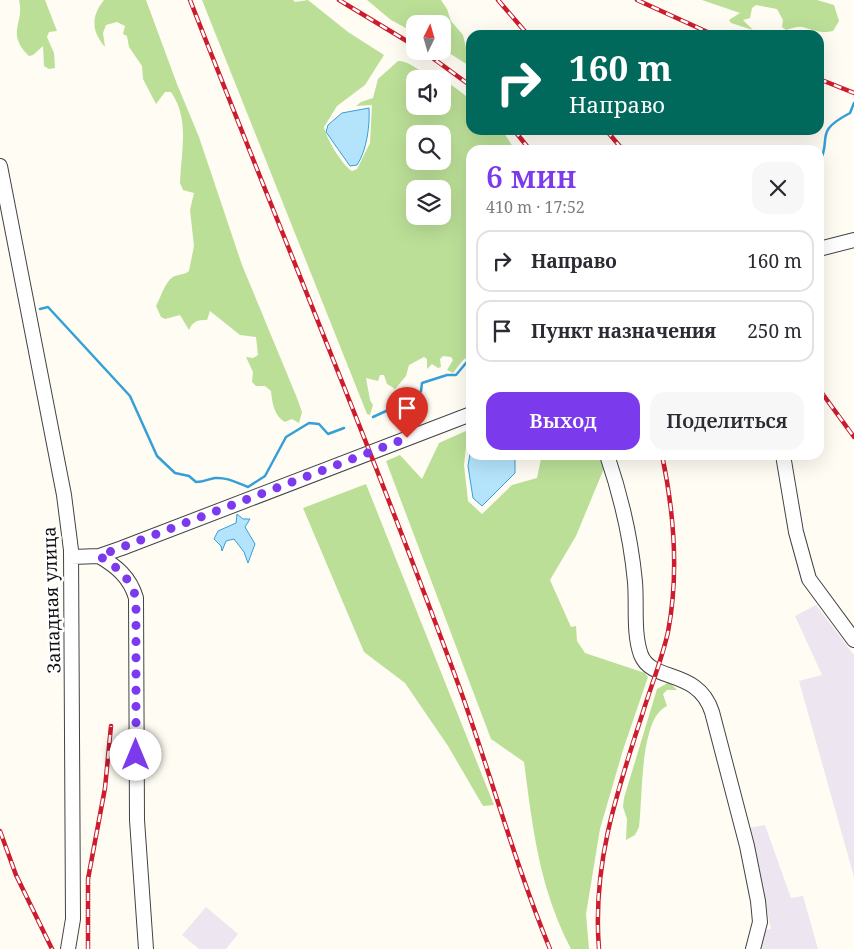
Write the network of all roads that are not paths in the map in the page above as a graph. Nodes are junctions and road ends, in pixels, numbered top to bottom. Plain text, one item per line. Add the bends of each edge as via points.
1 (0, 166) edge
2 (854, 240) edge
3 (824, 248) edge
4 (466, 416) edge
5 (608, 460) edge
6 (783, 460) edge
7 (99, 556) junction
8 (72, 557) junction
9 (854, 640) edge
10 (68, 949) edge
11 (146, 949) edge
12 (753, 949) edge

1 - 8 street, Западная улица via 64,495
2 - 3 street
4 - 7 street
5 - 12 street via 631,553 641,654 652,668 698,688 707,698 712,712 758,901 760,922
6 - 9 street via 796,532 810,579
7 - 8 street
7 - 11 street via 122,572 136,598 137,820
8 - 10 street, Западная улица via 73,919

